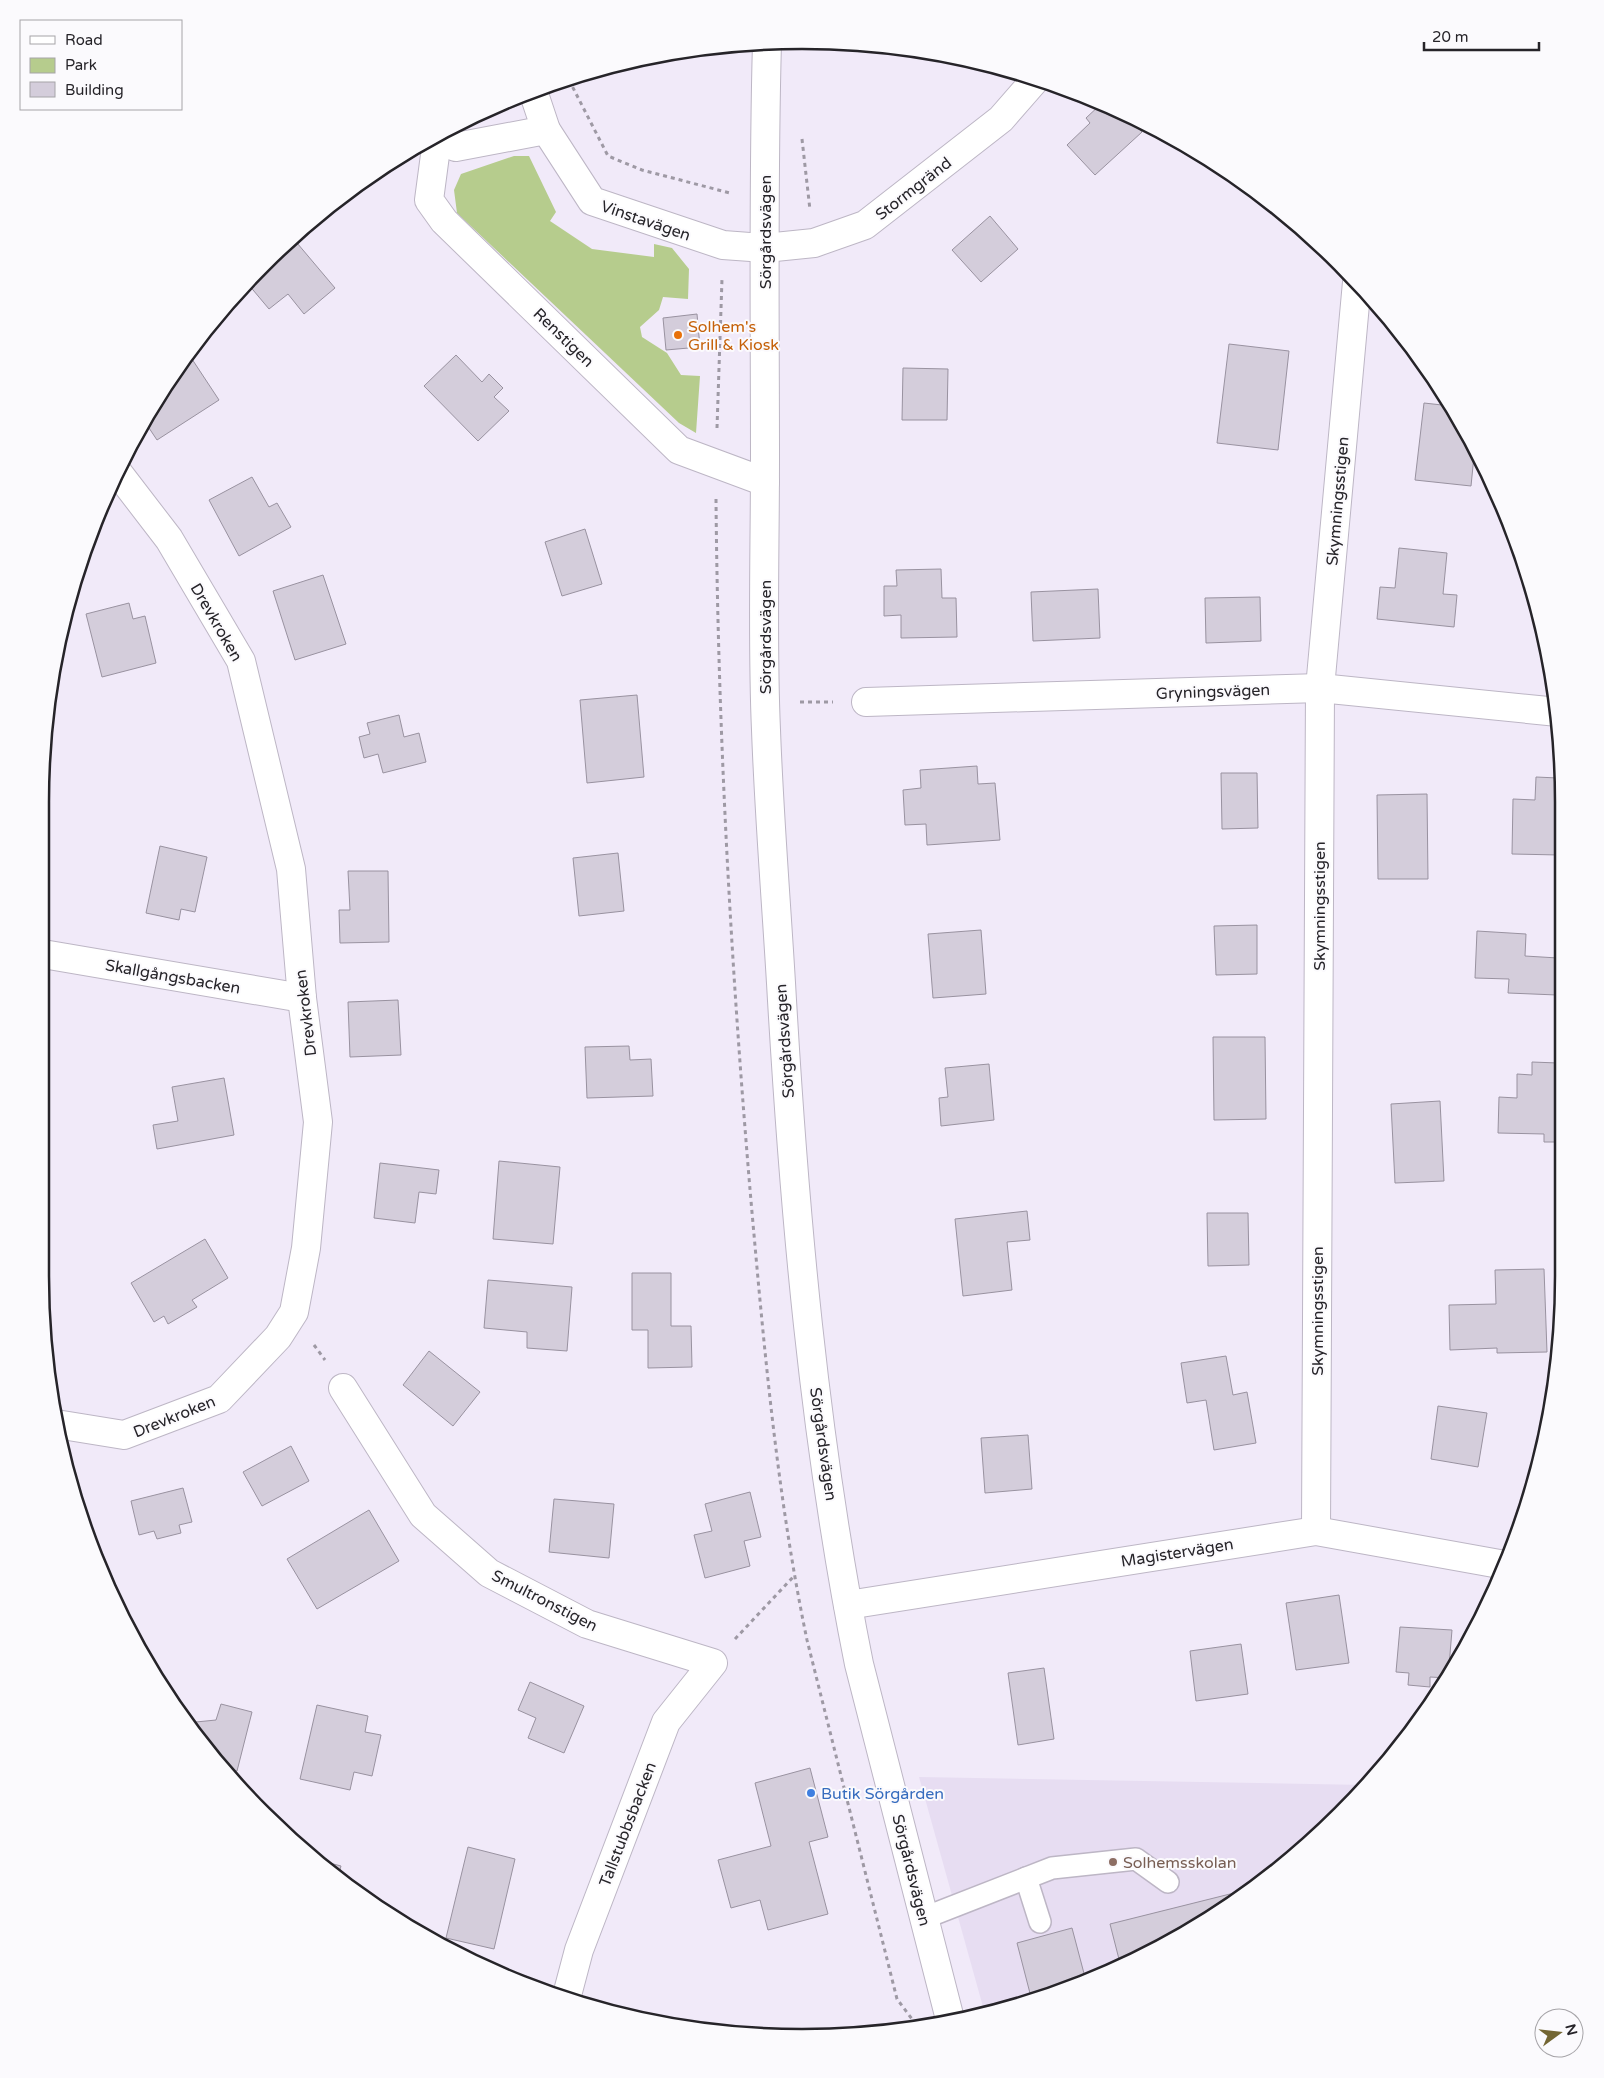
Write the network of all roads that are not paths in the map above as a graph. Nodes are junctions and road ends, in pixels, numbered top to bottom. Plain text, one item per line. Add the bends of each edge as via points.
1 (767, 50) edge
2 (1031, 85) edge
3 (535, 98) edge
4 (546, 130) junction
5 (440, 142) edge
6 (435, 145) edge
7 (765, 248) junction
8 (1355, 291) edge
9 (122, 478) edge
10 (765, 482) junction
11 (1320, 688) junction
12 (866, 702) road end
13 (1550, 711) edge
14 (49, 955) edge
15 (302, 998) junction
16 (343, 1388) dead end
17 (64, 1425) edge
18 (1316, 1531) junction
19 (1498, 1564) edge
20 (848, 1605) junction
21 (713, 1663) joint
22 (1026, 1878) junction
23 (1168, 1882) dead end
24 (924, 1918) junction
25 (1040, 1922) dead end
26 (568, 1992) edge
27 (949, 2015) edge

1 - 7 street, Sörgårdsvägen
2 - 7 street, Stormgränd via 1002,119 865,225 814,243
3 - 4 street, Vinstavägen
4 - 5 street, Renstigen via 456,147
4 - 7 street, Vinstavägen via 592,201 724,245
6 - 10 street, Renstigen via 429,200 444,221 679,450
7 - 10 street, Sörgårdsvägen
8 - 11 street, Skymningsstigen
9 - 15 street, Drevkroken via 169,539 241,661 291,869
10 - 20 street, Sörgårdsvägen via 766,728 786,1077 810,1346
11 - 12 street, Gryningsvägen
11 - 13 street, Gryningsvägen
11 - 18 street, Skymningsstigen
14 - 15 street, Skallgångsbacken
15 - 17 street, Drevkroken via 318,1122 306,1248 294,1312 278,1337 219,1399 124,1436
16 - 21 street, Smultronstigen via 423,1515 489,1573 586,1624
18 - 19 street, Magistervägen
18 - 20 street, Magistervägen
20 - 24 street, Sörgårdsvägen
21 - 26 street, Tallstubbsbacken via 666,1722 579,1950
22 - 23 lane via 1052,1868 1136,1859
22 - 24 lane
22 - 25 lane
24 - 27 street, Sörgårdsvägen

